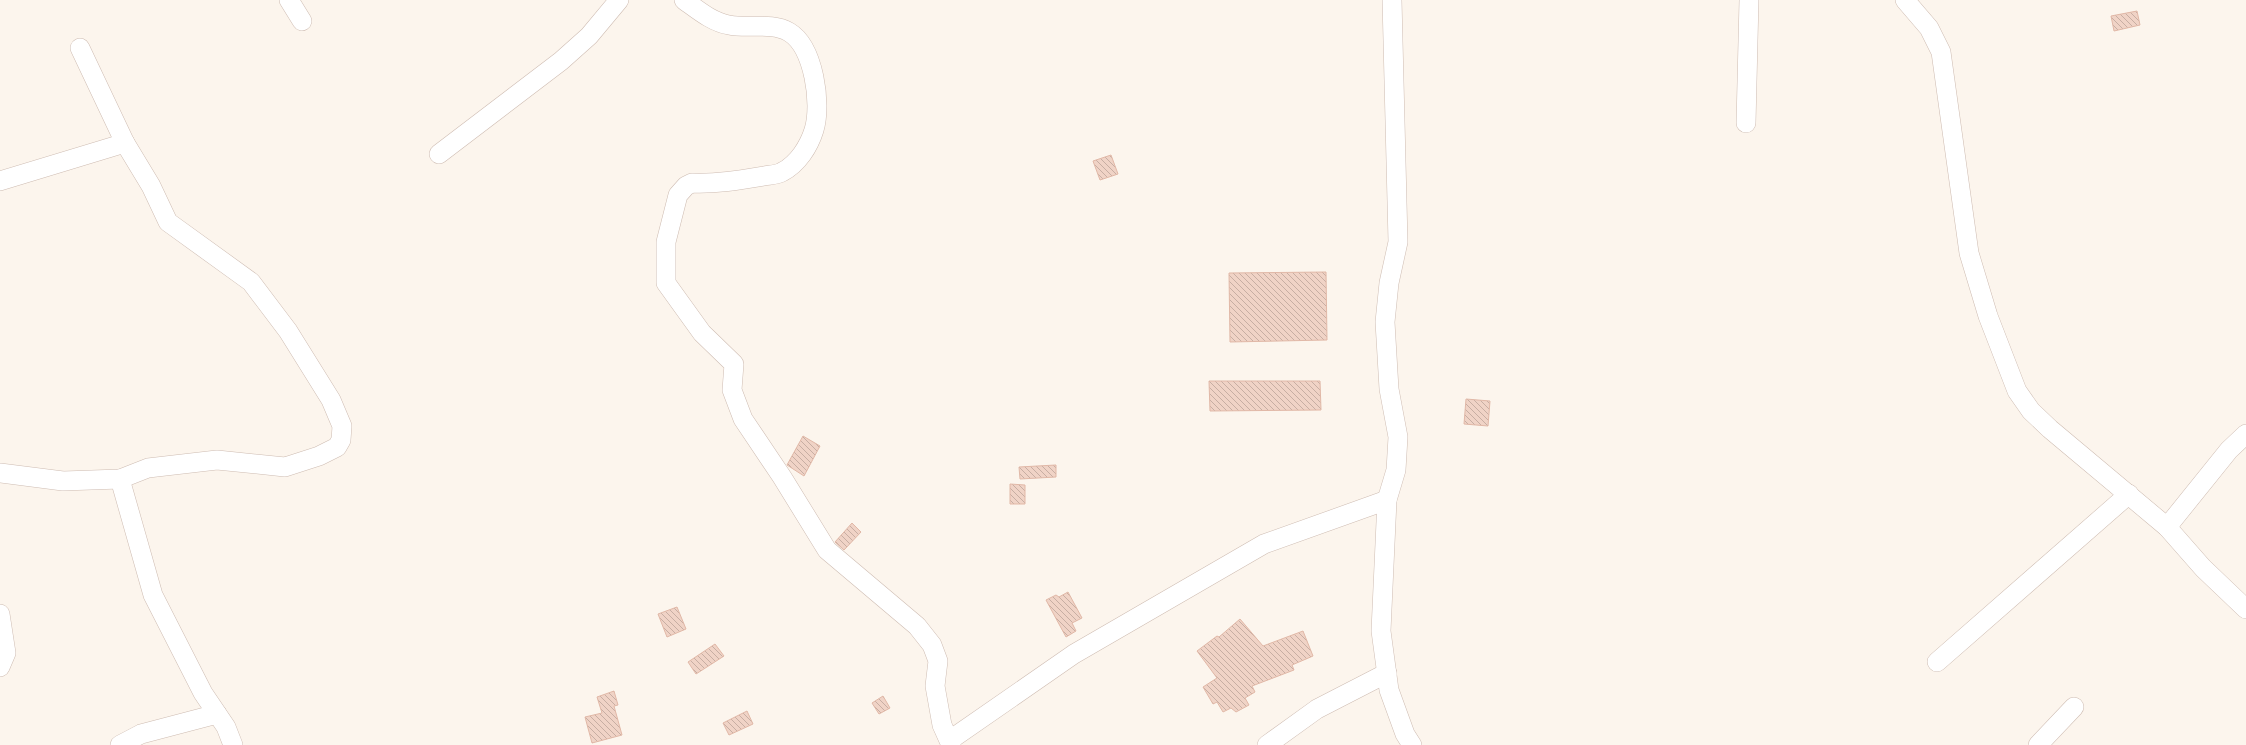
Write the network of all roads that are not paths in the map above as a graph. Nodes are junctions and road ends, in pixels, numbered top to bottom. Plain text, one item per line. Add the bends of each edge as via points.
1 (289, 0) edge
2 (619, 0) edge
3 (684, 0) edge
4 (1392, 0) edge
5 (1749, 0) edge
6 (1905, 0) edge
7 (302, 21) dead end
8 (80, 48) dead end
9 (1746, 123) dead end
10 (125, 143) junction
11 (439, 154) dead end
12 (0, 180) edge
13 (2246, 434) edge
14 (0, 473) edge
15 (120, 479) junction
16 (2128, 494) junction
17 (1387, 500) junction
18 (2167, 527) junction
19 (2246, 609) edge
20 (0, 614) edge
21 (1937, 662) dead end
22 (0, 667) edge
23 (1387, 673) junction
24 (2074, 707) dead end
25 (217, 714) junction
26 (950, 743) edge
27 (120, 745) edge
28 (233, 745) edge
29 (1267, 745) edge
30 (1412, 745) edge
31 (2038, 745) edge

1 - 7 street
2 - 11 street via 589,36 561,61
3 - 26 street via 707,16 728,25 788,31 800,43 811,62 816,89 815,128 808,145 797,160 782,172 735,181 692,183 686,186 678,195 666,242 666,283 702,333 734,364 732,390 743,419 827,550 917,626 932,645 938,662 935,686 942,724
4 - 17 street via 1398,242 1389,282 1385,322 1389,389 1398,437 1396,470
5 - 9 street
6 - 16 street via 1929,28 1941,52 1969,253 1988,316 2017,391 2031,411 2050,429
8 - 10 street
10 - 12 street
10 - 15 street via 151,186 168,222 251,282 288,331 331,400 342,426 341,440 337,447 285,467 217,460 148,468
13 - 18 street via 2229,450
14 - 15 street via 63,481
15 - 25 street via 153,595 203,693
16 - 18 street
16 - 21 street
17 - 23 street via 1380,631
17 - 26 street via 1264,544 1074,654
18 - 19 street via 2203,568
20 - 22 street via 6,653
23 - 29 street via 1317,709
23 - 30 street via 1405,734
24 - 31 street
25 - 27 street via 141,734
25 - 28 street via 226,727

